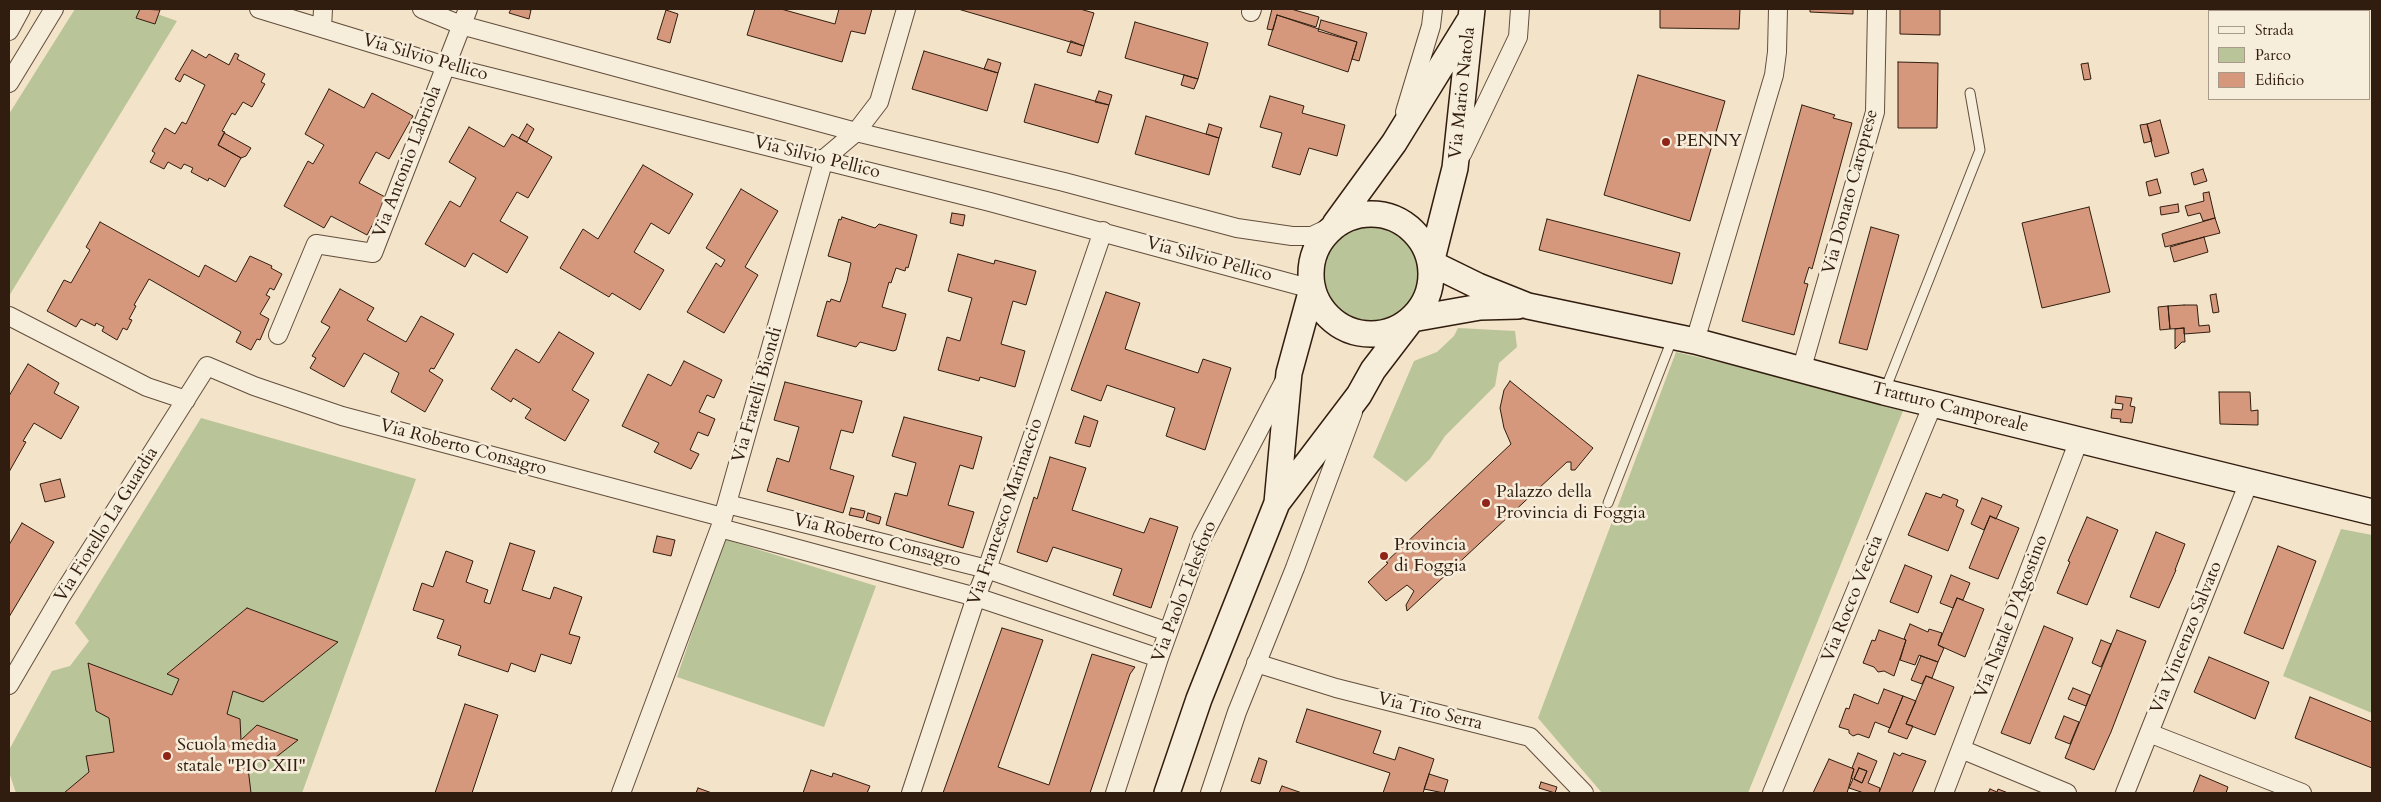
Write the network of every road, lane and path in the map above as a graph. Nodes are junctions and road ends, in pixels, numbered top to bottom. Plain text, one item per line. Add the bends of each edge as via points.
1 (22, 9) edge
2 (54, 9) edge
3 (259, 9) edge
4 (323, 9) edge
5 (468, 9) edge
6 (906, 9) edge
7 (1433, 9) edge
8 (1520, 9) edge
9 (1778, 9) edge
10 (1877, 9) edge
11 (428, 10) edge
12 (1472, 13) edge
13 (461, 26) junction
14 (322, 28) junction
15 (9, 31) edge
16 (446, 66) junction
17 (9, 83) edge
18 (1970, 93) dead end
19 (856, 132) junction
20 (1394, 143) junction
21 (824, 159) junction
22 (1455, 168) junction
23 (1333, 226) junction
24 (1103, 231) junction
25 (1430, 263) junction
26 (1312, 289) junction
27 (1528, 306) junction
28 (9, 316) edge
29 (1412, 319) junction
30 (278, 336) dead end
31 (1684, 339) junction
32 (208, 366) joint
33 (1801, 371) junction
34 (1289, 373) junction
35 (1884, 392) junction
36 (1359, 395) junction
37 (186, 400) junction
38 (1933, 404) junction
39 (2079, 440) junction
40 (2249, 482) junction
41 (1278, 503) junction
42 (1608, 503) dead end
43 (2372, 512) edge
44 (723, 516) junction
45 (987, 569) junction
46 (976, 597) junction
47 (1168, 632) junction
48 (1159, 658) junction
49 (1256, 663) junction
50 (9, 685) edge
51 (2149, 733) junction
52 (1961, 749) junction
53 (621, 793) edge
54 (911, 793) edge
55 (1115, 793) edge
56 (1167, 793) edge
57 (1210, 793) edge
58 (1584, 793) edge
59 (1772, 793) edge
60 (1944, 793) edge
61 (2067, 793) edge
62 (2125, 793) edge
63 (2302, 793) edge

1 - 15 street
2 - 17 street
3 - 14 street, Via Silvio Pellico
4 - 14 street
5 - 13 street, Via Antonio Labriola
6 - 19 street via 879,102
7 - 20 street, Via Mario Natola via 1422,61
8 - 22 street, Via Mario Natola via 1518,37
9 - 31 street via 1774,75 1722,246
10 - 33 street, Via Donato Caroprese via 1875,112
11 - 13 street, Via Silvio Pellico
12 - 20 street, Via Mario Natola
12 - 22 street, Via Mario Natola
13 - 16 street, Via Antonio Labriola
13 - 19 street, Via Silvio Pellico
14 - 16 street, Via Silvio Pellico
16 - 21 street, Via Silvio Pellico
16 - 30 street, Via Antonio Labriola via 373,253 316,244
18 - 35 lane via 1980,150
19 - 21 street
19 - 23 street, Via Silvio Pellico via 1237,228 1312,236
20 - 23 street, Via Mario Natola
21 - 24 street, Via Silvio Pellico
21 - 44 street, Via Fratelli Biondi
22 - 25 street, Via Mario Natola
23 - 25 street via 1359,214 1386,215 1418,235
23 - 26 street via 1324,235 1313,257 1310,268
24 - 26 street, Via Silvio Pellico
24 - 45 street, Via Francesco Marinaccio
25 - 27 street, Tratturo Camporeale
25 - 29 street via 1428,294 1424,305
26 - 29 street via 1330,319 1356,333 1389,332
26 - 34 street, Via Paolo Telesforo
27 - 29 street, Tratturo Camporeale via 1480,307
27 - 31 street, Tratturo Camporeale
28 - 37 street via 147,387
29 - 36 street, Via Paolo Telesforo
31 - 33 street, Tratturo Camporeale
31 - 42 lane
32 - 37 street, Via Fiorello La Guardia
32 - 44 street, Via Roberto Consagro via 254,386 342,416
33 - 35 street, Tratturo Camporeale
34 - 41 street, Via Paolo Telesforo
34 - 47 street, Via Paolo Telesforo via 1202,538
35 - 38 street, Tratturo Camporeale
36 - 41 street, Via Paolo Telesforo
36 - 49 street, Via Paolo Telesforo
37 - 50 street, Via Fiorello La Guardia via 65,590
38 - 39 street, Tratturo Camporeale
38 - 59 street, Via Rocco Veccia
39 - 40 street, Tratturo Camporeale
39 - 52 street, Via Natale D'Agostino
40 - 43 street, Tratturo Camporeale
40 - 51 street, Via Vincenzo Salvato
41 - 56 street, Via Paolo Telesforo via 1199,699
44 - 45 street, Via Roberto Consagro
44 - 46 street, Via Roberto Consagro
44 - 53 street, Via Fratelli Biondi
45 - 46 street, Via Francesco Marinaccio
45 - 47 street, Via Roberto Consagro
46 - 48 street, Via Roberto Consagro
46 - 54 street, Via Francesco Marinaccio
47 - 48 street, Via Paolo Telesforo
48 - 55 street, Via Paolo Telesforo
49 - 57 street, Via Paolo Telesforo
49 - 58 street, Via Tito Serra via 1336,688 1530,737
51 - 62 street, Via Vincenzo Salvato
51 - 63 street
52 - 60 street, Via Natale D'Agostino
52 - 61 street

